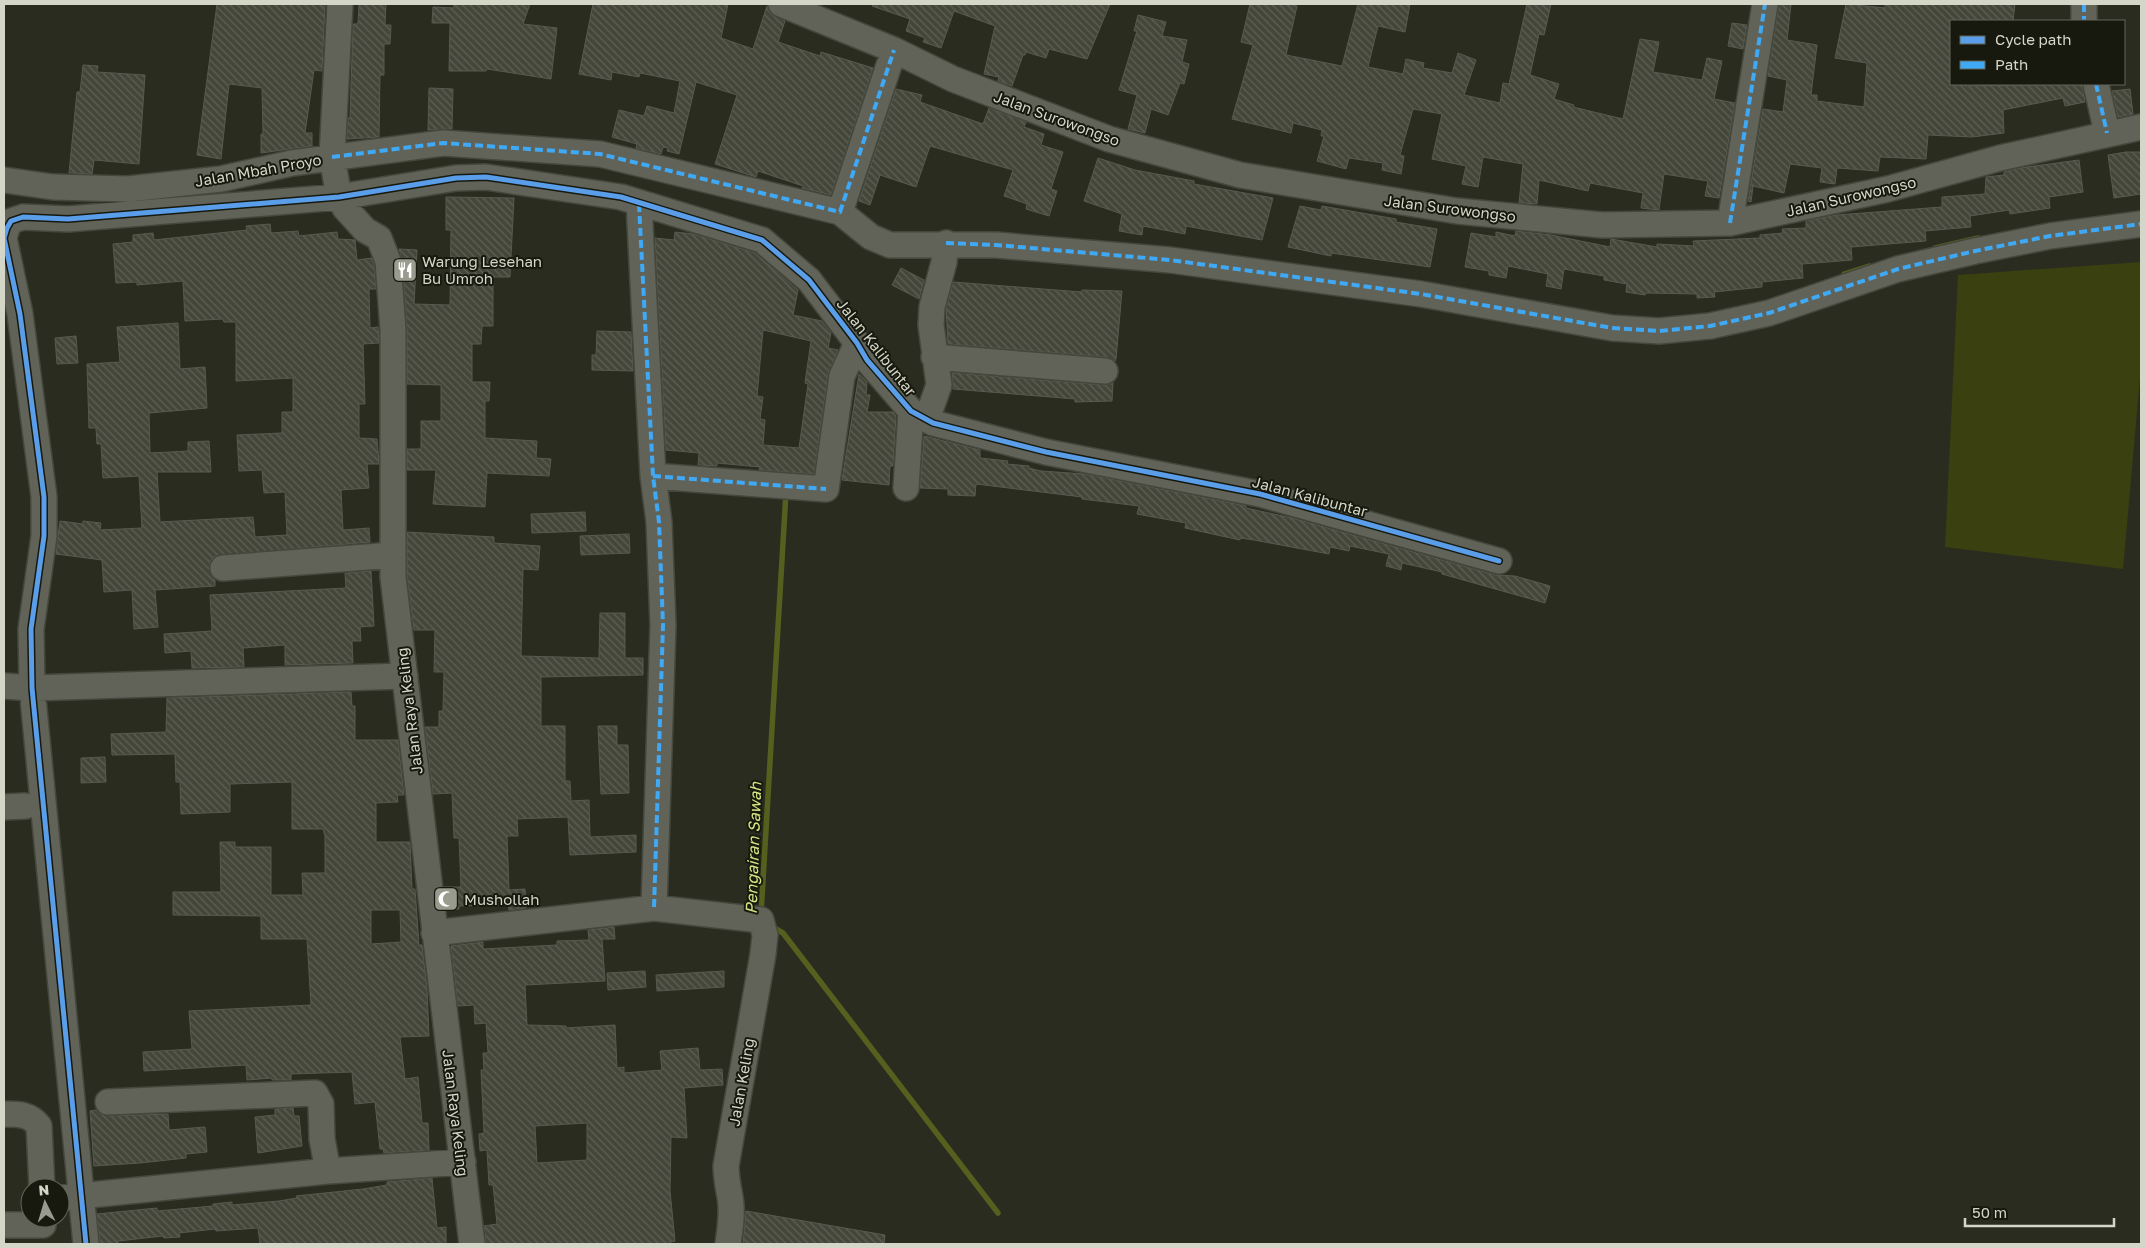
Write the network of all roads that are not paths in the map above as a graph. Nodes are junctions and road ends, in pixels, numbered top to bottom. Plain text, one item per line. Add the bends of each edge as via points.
1 (340, 4) edge
2 (781, 4) edge
3 (1765, 4) edge
4 (2084, 4) edge
5 (2084, 20) edge
6 (894, 50) junction
7 (2096, 85) edge
8 (2141, 127) edge
9 (2107, 133) junction
10 (332, 158) junction
11 (4, 180) edge
12 (338, 196) junction
13 (640, 204) junction
14 (840, 212) junction
15 (1730, 223) junction
16 (2141, 224) edge
17 (945, 253) junction
18 (857, 343) junction
19 (934, 357) junction
20 (1105, 371) dead end
21 (927, 406) junction
22 (653, 476) junction
23 (906, 488) dead end
24 (393, 555) junction
25 (1499, 561) dead end
26 (223, 568) dead end
27 (404, 676) junction
28 (4, 686) edge
29 (32, 688) junction
30 (4, 694) edge
31 (654, 908) junction
32 (434, 933) junction
33 (108, 1102) dead end
34 (4, 1114) edge
35 (463, 1162) junction
36 (328, 1171) junction
37 (42, 1178) edge
38 (69, 1178) edge
39 (70, 1197) edge
40 (4, 1225) edge
41 (43, 1229) edge
42 (86, 1244) edge
43 (472, 1244) edge
44 (728, 1244) edge

1 - 10 street
2 - 6 street, Jalan Surowongso
3 - 15 street
4 - 5 street
6 - 14 street
6 - 15 street, Jalan Surowongso via 953,79 1109,139 1240,175 1458,211 1602,225
7 - 9 street
8 - 9 street, Jalan Surowongso
9 - 15 street, Jalan Surowongso via 1888,189
10 - 11 street, Jalan Mbah Proyo via 292,163 221,179 128,188 53,187
10 - 12 street
10 - 14 street, Jalan Mbah Proyo via 443,143 600,154
12 - 13 street, Jalan Kalibuntar via 456,178 486,177
12 - 24 street, Jalan Raya Keling via 365,230 379,238 388,261 393,330
12 - 29 street, Jalan Kalibuntar via 68,219 23,217 12,221 6,228 4,238 20,314 44,497 44,536 31,629
13 - 18 street, Jalan Kalibuntar via 762,240 809,280
13 - 22 street
14 - 17 street via 882,243
16 - 17 street via 2050,236 1898,268 1769,313 1710,326 1659,331 1612,328 1421,294 1170,260 996,245
17 - 19 street via 932,307
18 - 21 street, Jalan Kalibuntar via 867,360
18 - 22 street via 842,376 826,488
19 - 20 street
19 - 21 street
21 - 23 street
21 - 25 street, Jalan Kalibuntar via 1046,452 1260,494
22 - 31 street via 659,522 663,625
24 - 26 street
24 - 27 street, Jalan Raya Keling
27 - 29 street
27 - 32 street, Jalan Raya Keling
28 - 29 street
29 - 30 street
29 - 38 street
31 - 32 street
31 - 44 street, Jalan Keling via 761,920 765,935 726,1166 732,1218
32 - 35 street, Jalan Raya Keling
33 - 36 street via 315,1093 321,1104 322,1138
34 - 37 street via 33,1118 39,1126
35 - 36 street
35 - 43 street, Jalan Raya Keling
36 - 39 street
39 - 42 street
40 - 41 street

